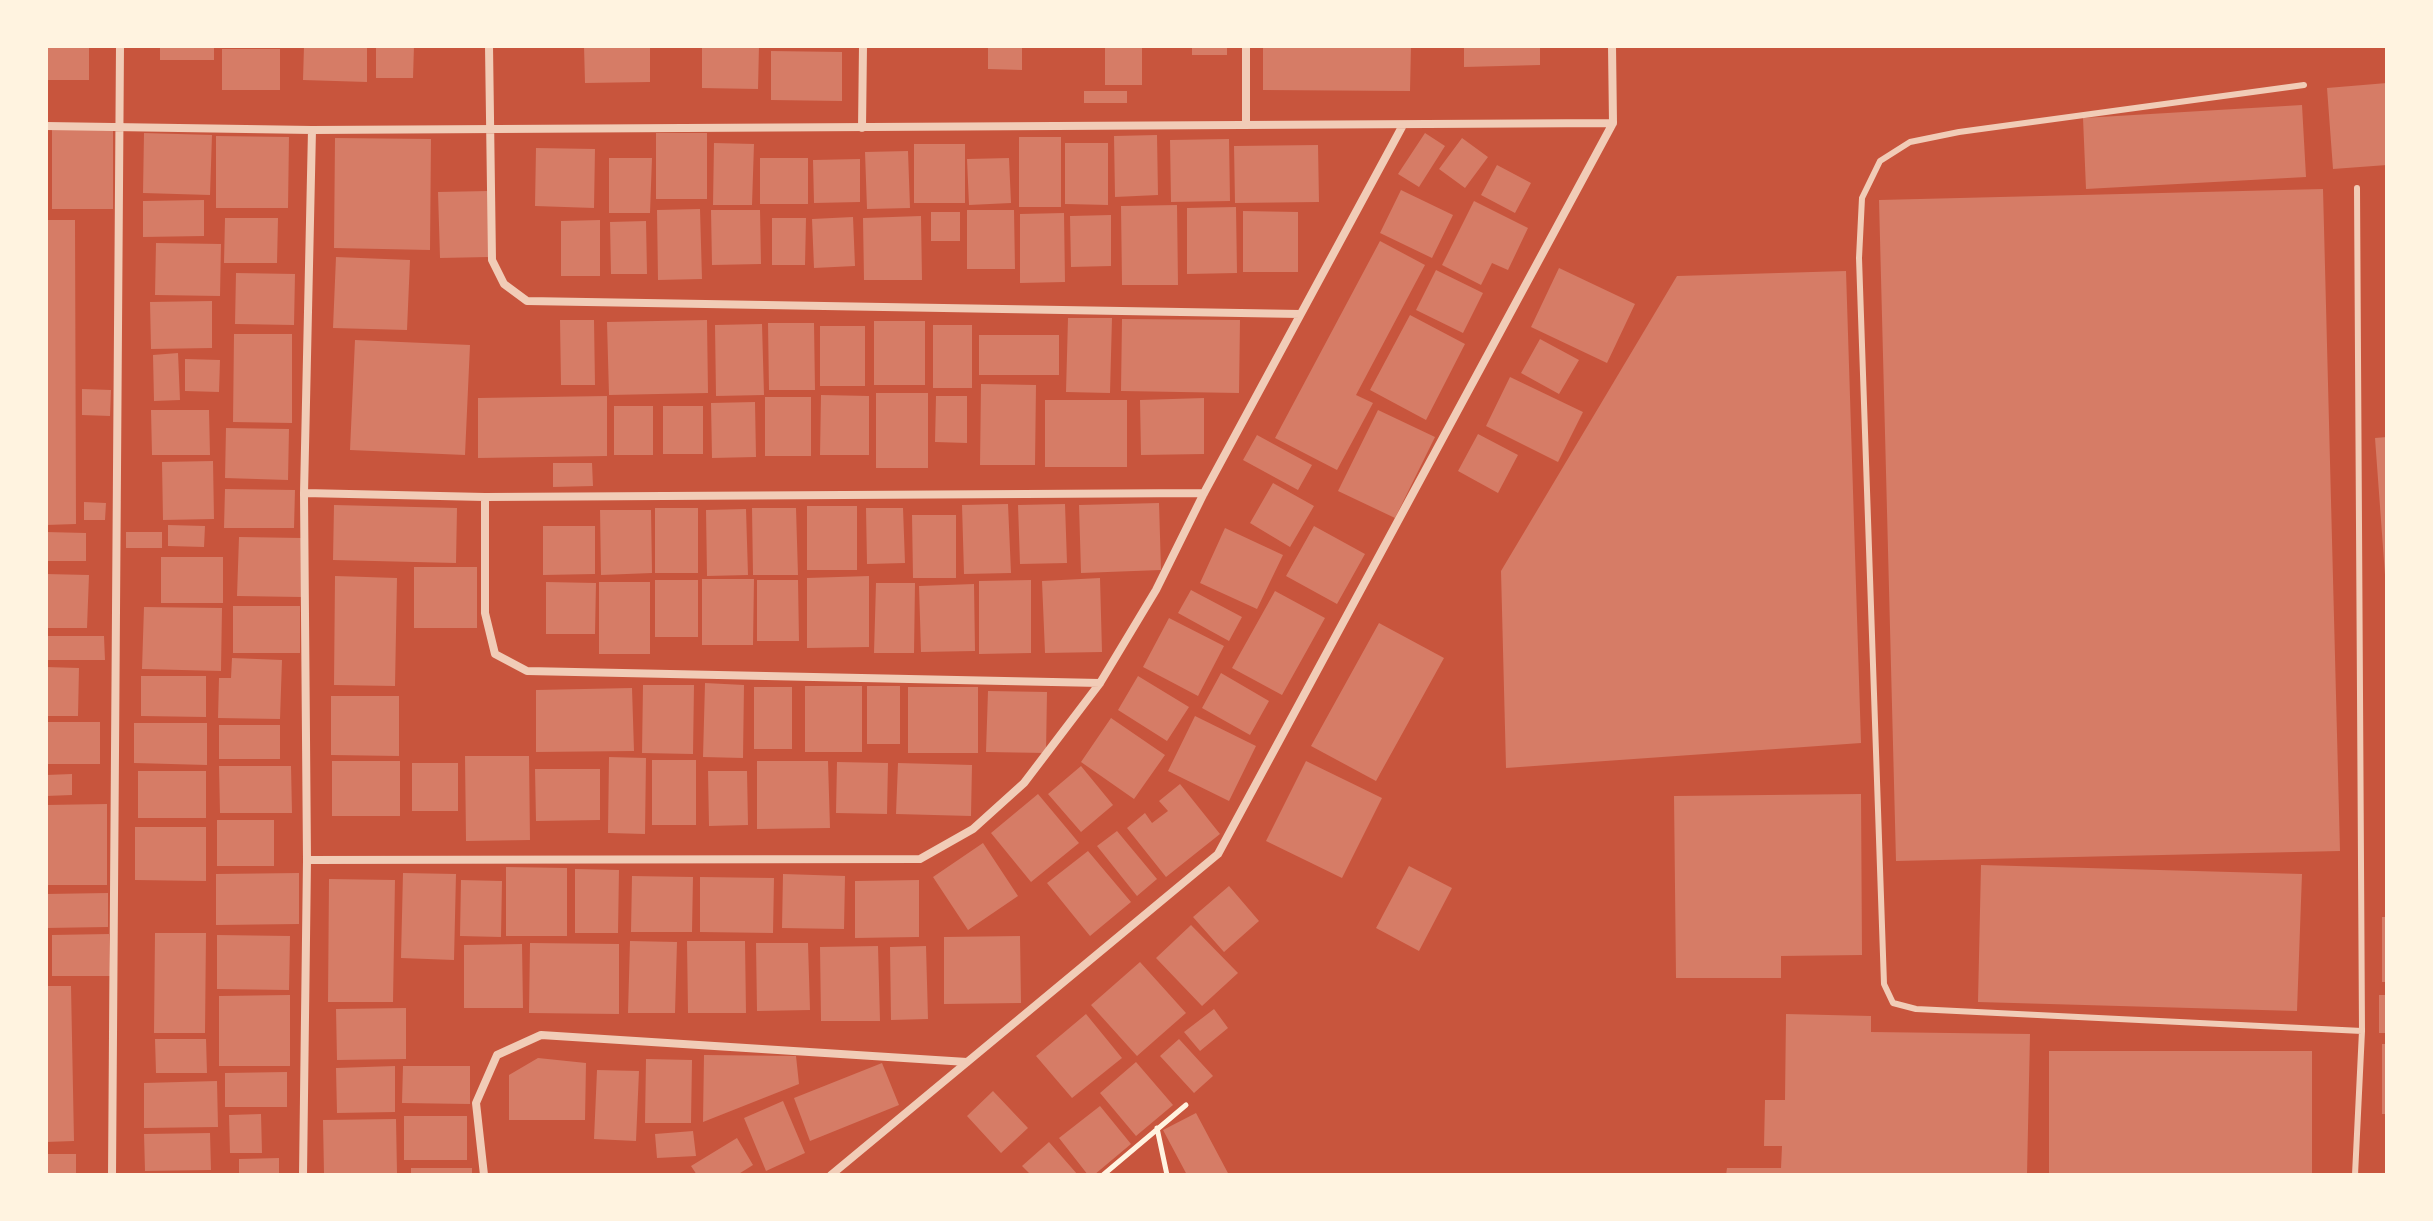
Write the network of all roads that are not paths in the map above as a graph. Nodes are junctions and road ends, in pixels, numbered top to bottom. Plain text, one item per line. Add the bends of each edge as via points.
1 (120, 46) edge
2 (489, 46) edge
3 (863, 46) edge
4 (1246, 46) edge
5 (1612, 46) edge
6 (2304, 85) dead end
7 (1613, 123) junction
8 (120, 125) junction
9 (1246, 125) junction
10 (1403, 125) junction
11 (46, 126) edge
12 (862, 128) junction
13 (491, 129) junction
14 (312, 130) junction
15 (2357, 188) dead end
16 (1300, 314) junction
17 (304, 493) junction
18 (1204, 493) junction
19 (485, 497) junction
20 (1100, 683) junction
21 (307, 860) junction
22 (2362, 1031) junction
23 (967, 1062) junction
24 (112, 1175) edge
25 (303, 1175) edge
26 (484, 1175) edge
27 (831, 1175) edge
28 (2355, 1175) edge

1 - 8 street
2 - 13 street
3 - 12 street
4 - 9 street
5 - 7 street
6 - 22 lane via 1910,142 1880,161 1862,198 1859,274 1884,984 1893,1003 1916,1009
7 - 10 street
7 - 23 street via 1218,854
8 - 11 street
8 - 14 street
8 - 24 street
9 - 10 street
9 - 12 street
10 - 16 street
12 - 13 street
13 - 14 street
13 - 16 street via 492,260 504,284 527,301
14 - 17 street
15 - 22 lane
16 - 18 street
17 - 19 street
17 - 21 street
18 - 19 street
18 - 20 street via 1156,590
19 - 20 street via 485,613 495,654 527,671
20 - 21 street via 1024,783 973,829 920,859
21 - 25 street
22 - 28 lane
23 - 26 street via 541,1035 497,1055 476,1103
23 - 27 street

